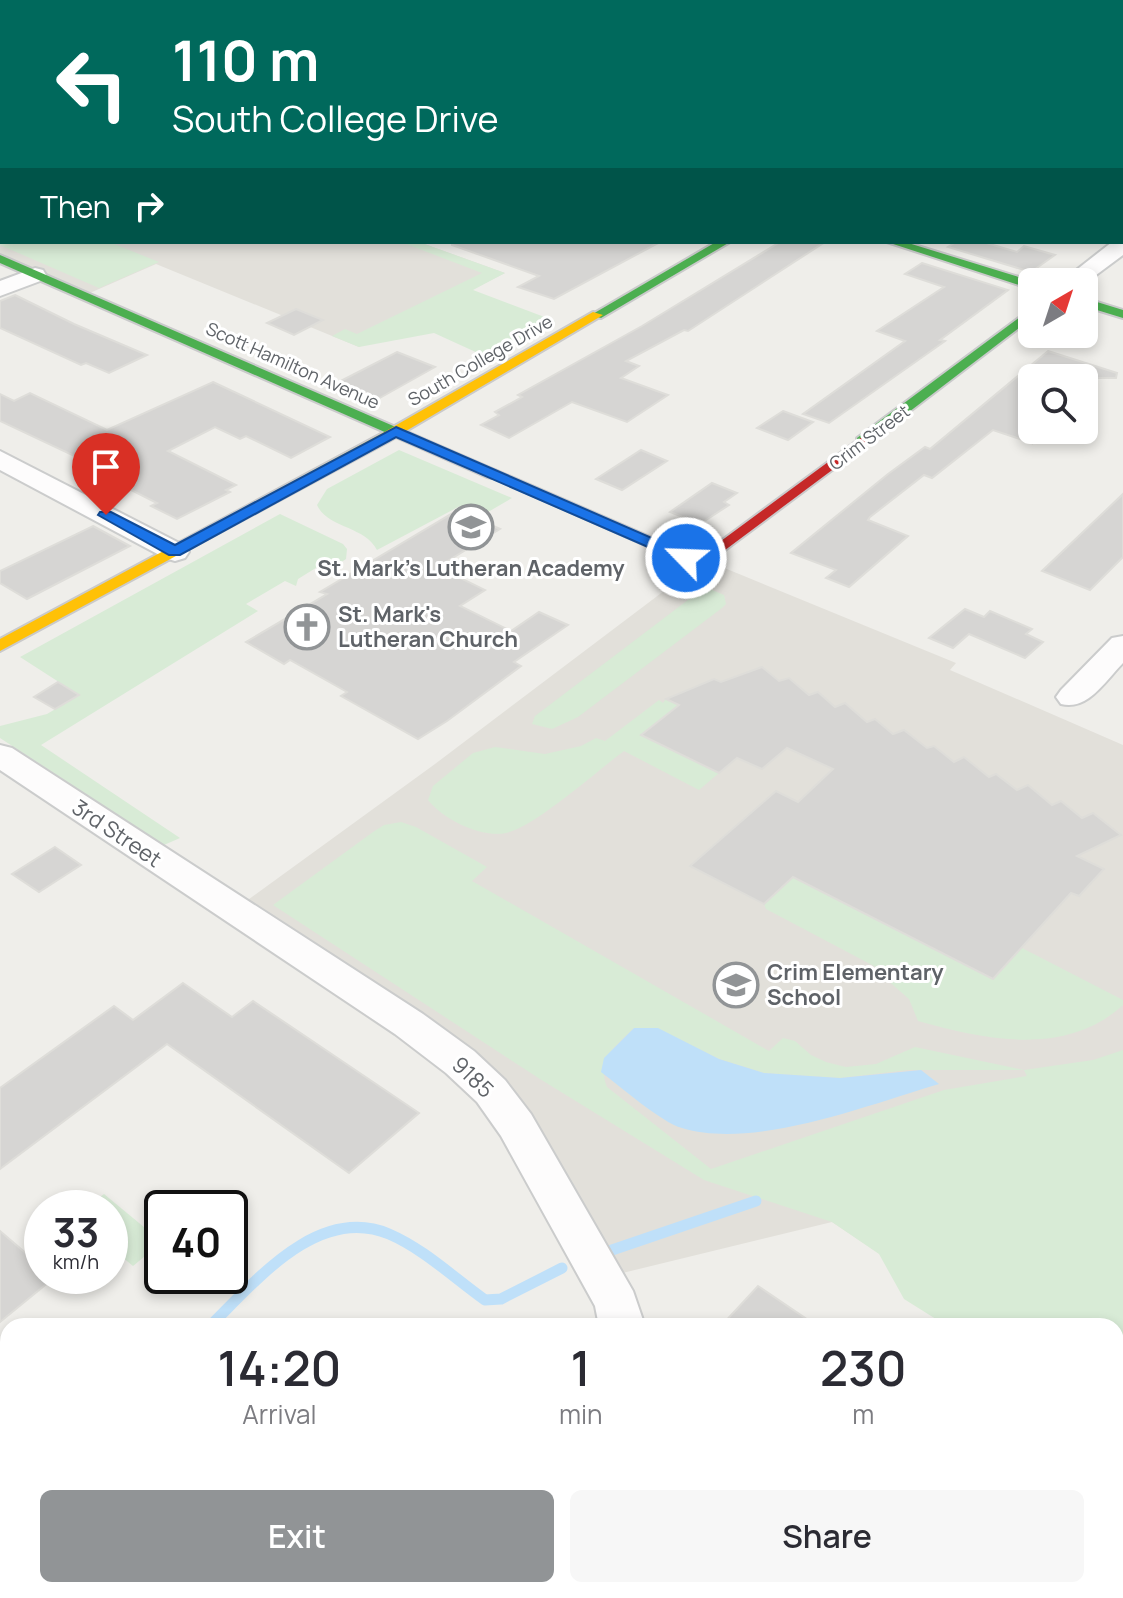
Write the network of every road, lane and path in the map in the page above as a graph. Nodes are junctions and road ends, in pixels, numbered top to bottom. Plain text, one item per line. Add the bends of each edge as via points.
1 (721, 244) edge
2 (899, 244) edge
3 (1123, 244) edge
4 (0, 259) edge
5 (1091, 268) edge
6 (35, 275) junction
7 (1018, 281) edge
8 (0, 289) edge
9 (1098, 306) edge
10 (1123, 314) edge
11 (1018, 323) edge
12 (396, 432) junction
13 (0, 459) edge
14 (175, 552) junction
15 (705, 560) joint
16 (1123, 645) edge
17 (0, 646) edge
18 (1072, 697) dead end
19 (0, 755) edge
20 (234, 910) joint
21 (620, 1318) edge

1 - 12 street, South College Drive
2 - 7 street
3 - 5 street
4 - 6 street, Scott Hamilton Avenue
6 - 8 street
6 - 12 street, Scott Hamilton Avenue
9 - 10 street
11 - 15 street, Crim Street
12 - 14 street, South College Drive
12 - 15 street, Scott Hamilton Avenue via 686,558
13 - 14 street
14 - 17 street, South College Drive
16 - 18 street
19 - 20 street, 3rd Street
20 - 21 street, 9185 via 409,1024 491,1091 516,1125

